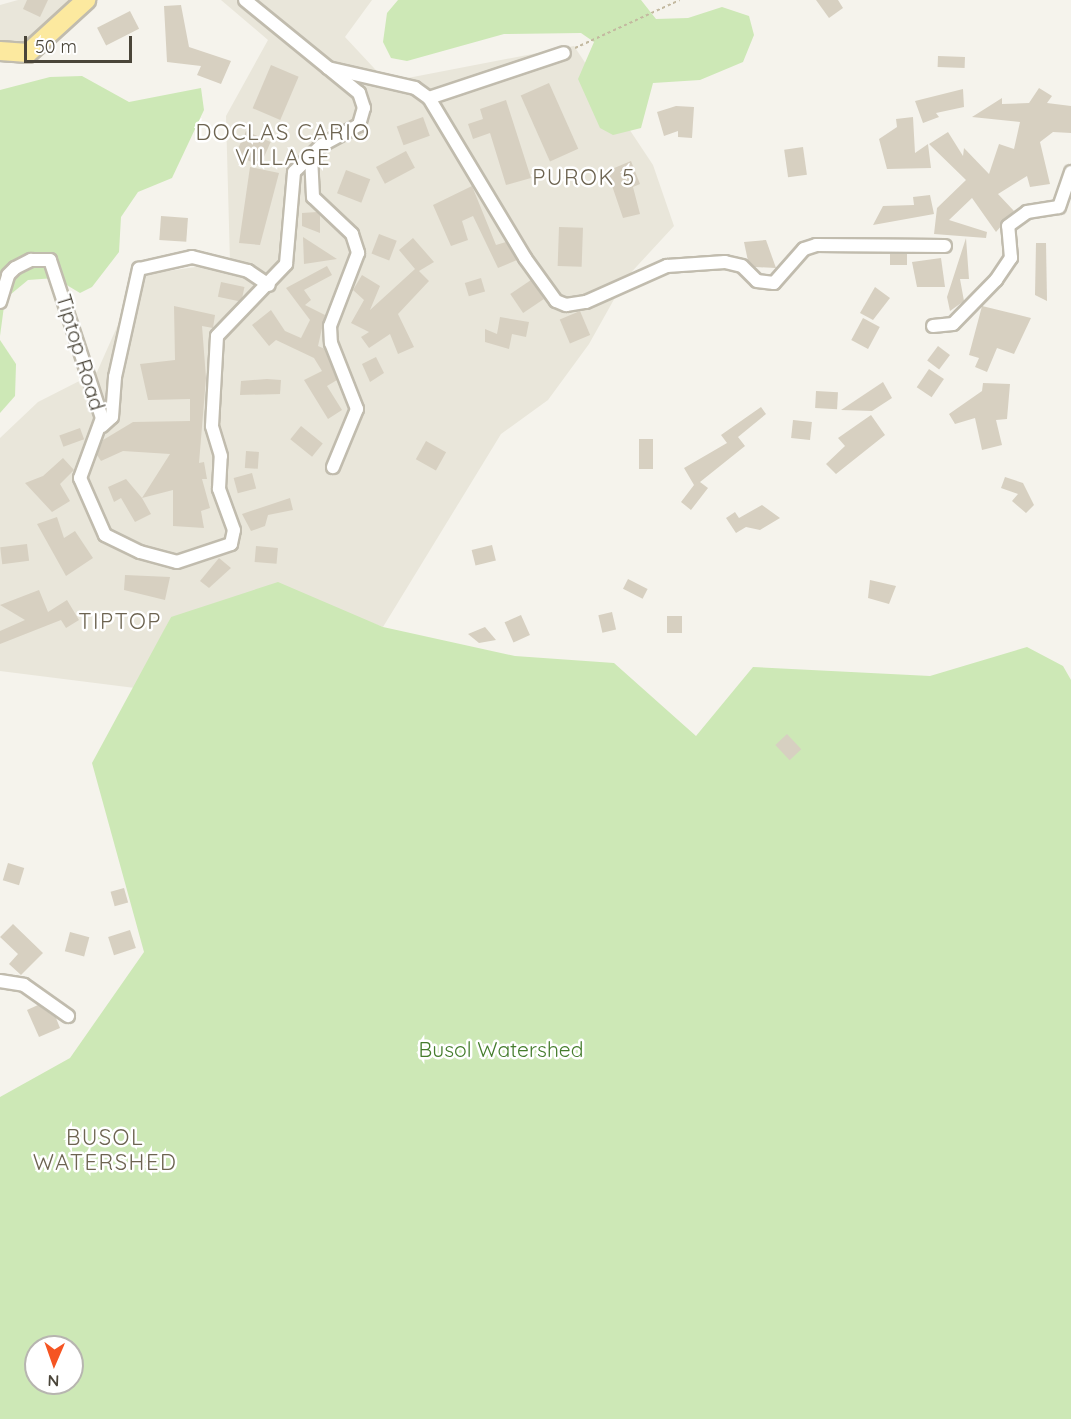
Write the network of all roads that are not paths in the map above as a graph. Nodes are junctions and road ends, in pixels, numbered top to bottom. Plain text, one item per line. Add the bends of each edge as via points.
1 (86, 0) edge
2 (244, 0) edge
3 (0, 51) edge
4 (564, 53) road end
5 (327, 68) junction
6 (429, 98) junction
7 (311, 155) junction
8 (1071, 172) edge
9 (1069, 192) edge
10 (945, 246) dead end
11 (269, 285) junction
12 (0, 302) edge
13 (933, 326) dead end
14 (102, 426) junction
15 (333, 467) dead end
16 (0, 981) edge
17 (68, 1016) dead end

1 - 3 main road via 28,53
2 - 5 street, Tiptop Road
4 - 6 street
5 - 6 street via 416,88
5 - 7 street, Tiptop Road via 360,93 364,108 359,125
6 - 10 street via 525,258 556,301 566,305 586,302 661,267 725,262 742,266 757,281 774,283 804,249 816,245
7 - 11 street, Tiptop Road via 294,172 287,214 290,251 286,264
7 - 15 street via 313,197 352,234 358,253 330,326 331,343 357,409
8 - 9 street
9 - 13 street via 1059,207 1028,212 1008,226 1011,258 996,280 953,324
11 - 14 street via 248,272 201,258 139,269 115,377 112,417
11 - 14 street, Tiptop Road via 217,336 212,426 221,456 219,489 234,530 231,544 177,562 140,552 105,534 80,478 86,451
12 - 14 street, Tiptop Road via 8,274 15,268 31,260 50,260
16 - 17 street via 24,985

